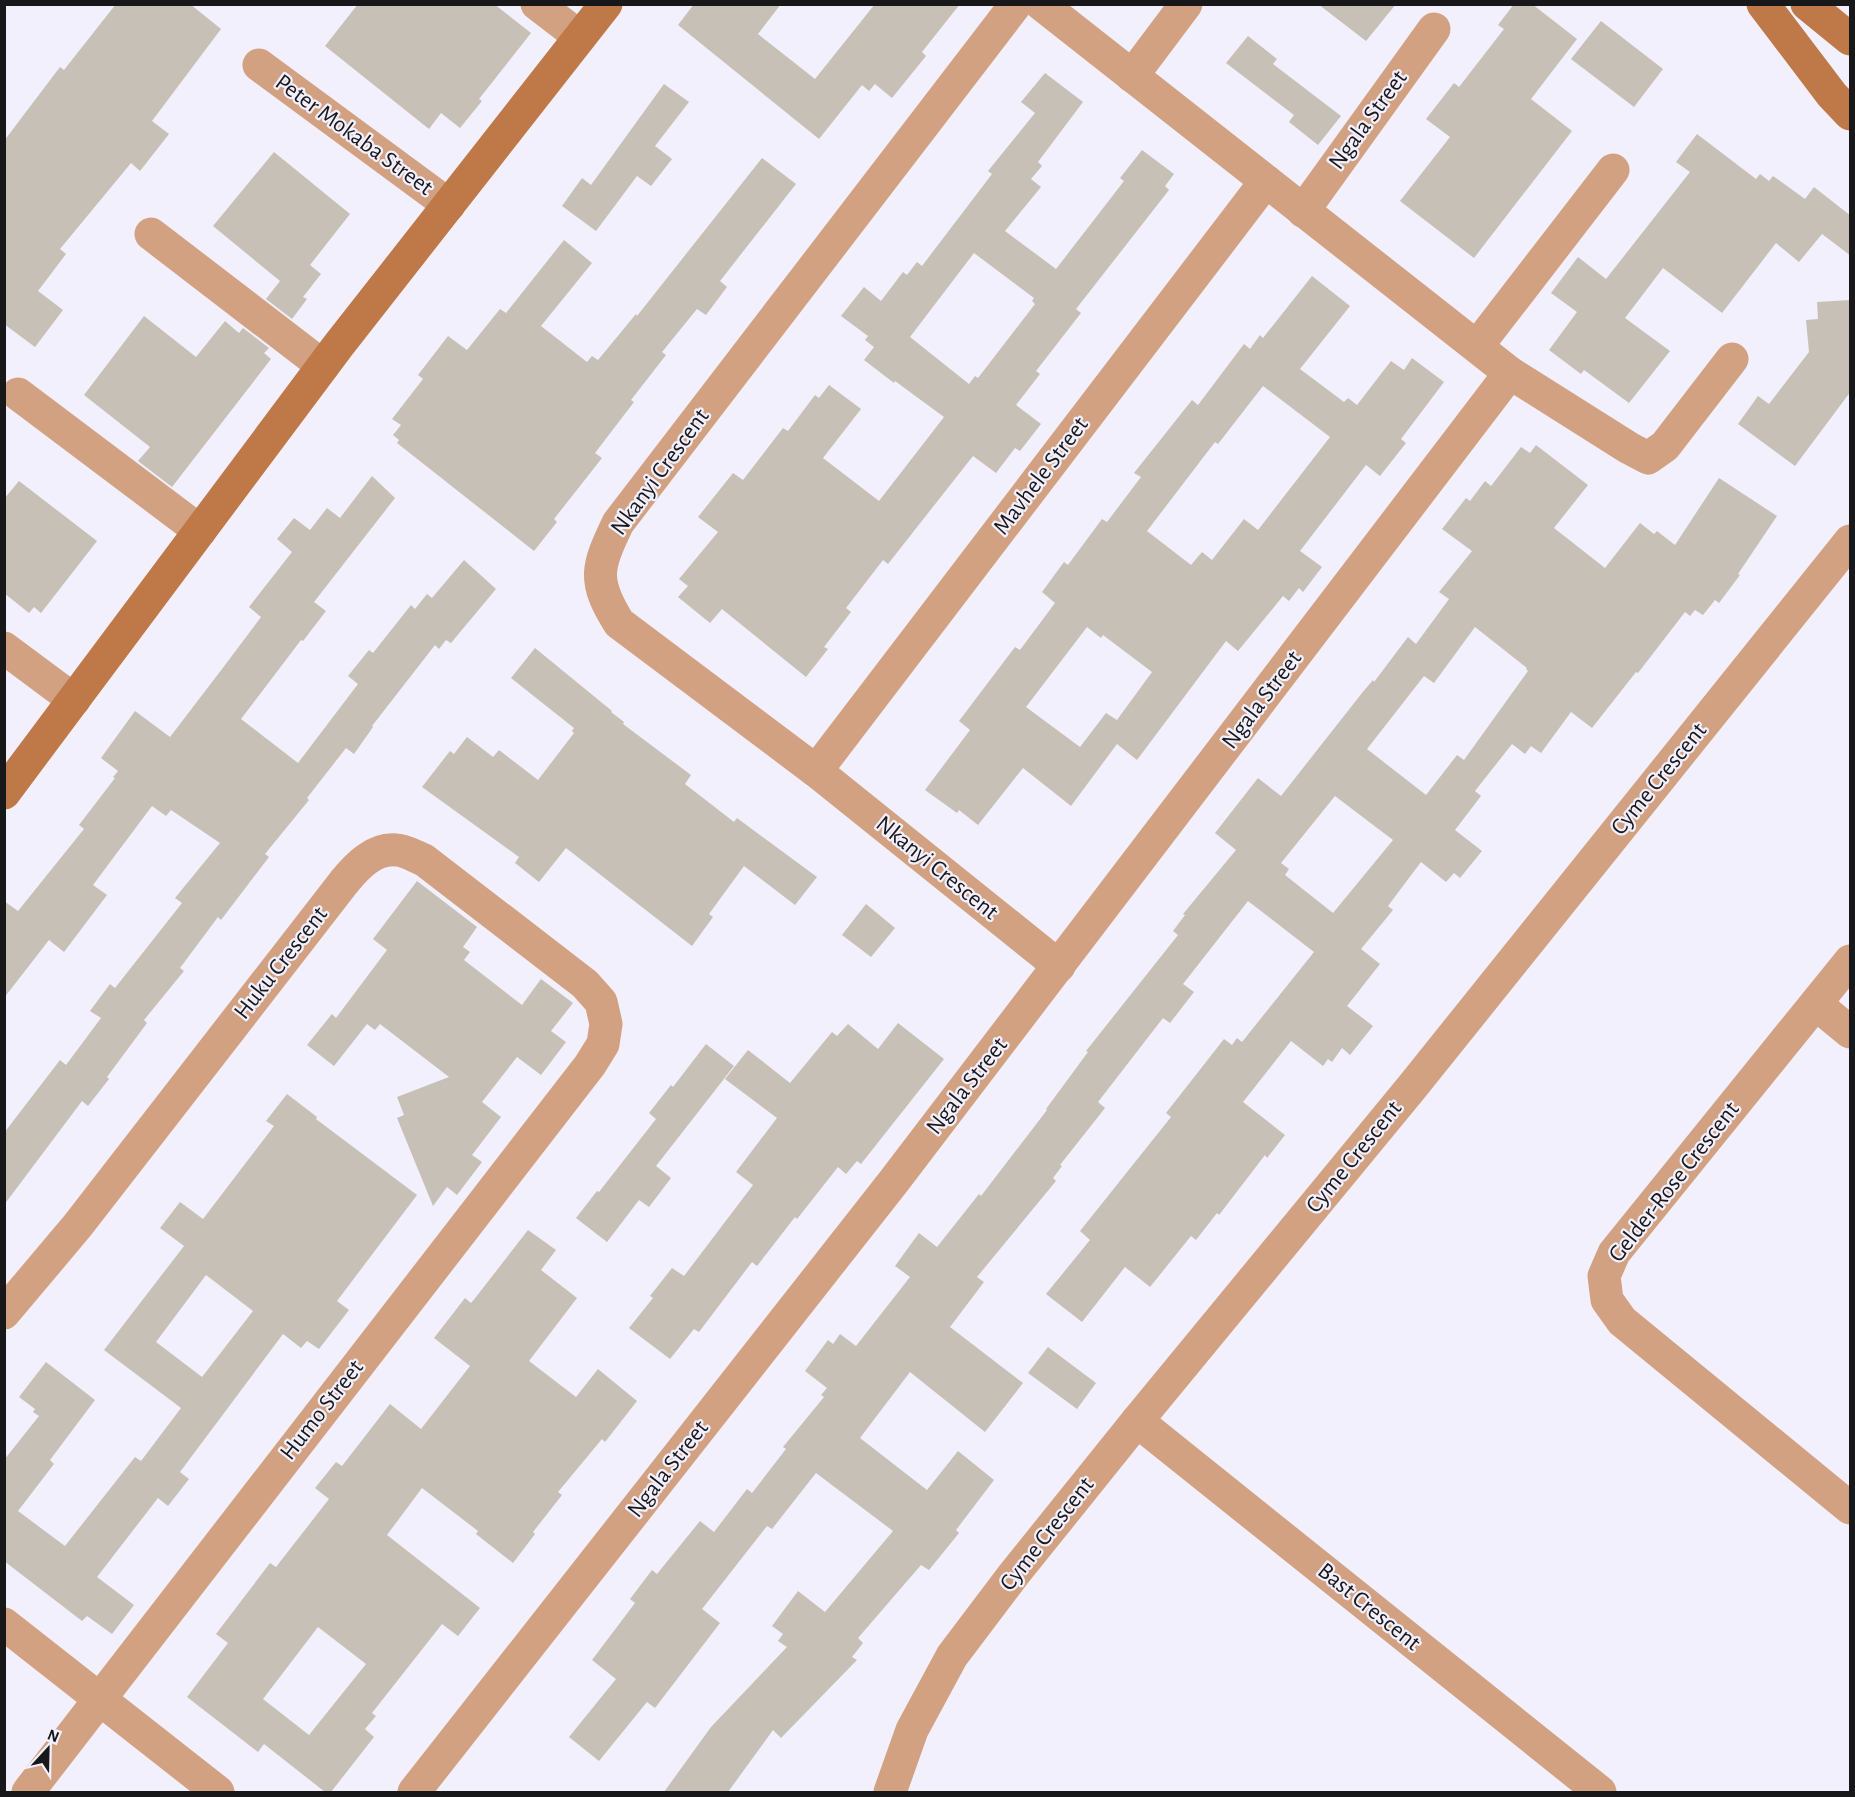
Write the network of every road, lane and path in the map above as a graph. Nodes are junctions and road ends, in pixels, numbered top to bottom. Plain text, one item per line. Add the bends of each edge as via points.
1 (537, 4) edge
2 (606, 4) edge
3 (1016, 4) edge
4 (1041, 4) edge
5 (1186, 4) edge
6 (1763, 4) edge
7 (1807, 4) edge
8 (1434, 29) dead end
9 (580, 37) junction
10 (1851, 39) edge
11 (259, 65) dead end
12 (1131, 76) junction
13 (1851, 114) edge
14 (1613, 170) dead end
15 (1266, 181) junction
16 (449, 205) junction
17 (1302, 211) junction
18 (152, 234) dead end
19 (1478, 345) junction
20 (1732, 359) dead end
21 (323, 366) junction
22 (1510, 372) junction
23 (18, 394) dead end
24 (200, 531) junction
25 (1851, 541) edge
26 (4, 648) edge
27 (74, 700) junction
28 (816, 771) junction
29 (4, 793) edge
30 (1851, 961) edge
31 (1059, 966) junction
32 (1816, 1004) junction
33 (606, 1024) joint
34 (1851, 1032) edge
35 (4, 1313) edge
36 (1137, 1421) junction
37 (1851, 1508) edge
38 (4, 1624) edge
39 (99, 1698) junction
40 (28, 1792) edge
41 (218, 1792) edge
42 (414, 1792) edge
43 (890, 1792) edge
44 (1600, 1792) edge

1 - 9 street
2 - 9 street, Peter Mokaba Street
3 - 28 street, Nkanyi Crescent via 618,523 600,565 600,586 619,623
4 - 12 street
5 - 12 street
6 - 13 street
7 - 10 street
8 - 17 street, Ngala Street
9 - 16 street, Peter Mokaba Street
11 - 16 street, Peter Mokaba Street
12 - 15 street
14 - 19 street
15 - 17 street
15 - 28 street, Mavhele Street
16 - 21 street, Peter Mokaba Street
17 - 19 street
18 - 21 street
19 - 22 street
20 - 22 street via 1665,446 1648,458
21 - 24 street, Peter Mokaba Street
22 - 31 street, Ngala Street
23 - 24 street
24 - 27 street, Peter Mokaba Street
25 - 36 street, Cyme Crescent via 1412,1087
26 - 27 street
27 - 29 street, Peter Mokaba Street
28 - 31 street, Nkanyi Crescent
30 - 32 street, Gelder-Rose Crescent
31 - 42 street, Ngala Street
32 - 34 street
32 - 37 street, Gelder-Rose Crescent via 1614,1253 1604,1276 1607,1300 1622,1321
33 - 35 street, Huku Crescent via 602,1002 585,984 424,860 397,850 377,854 351,873 78,1225
33 - 39 street, Humo Street via 603,1044 590,1065
36 - 43 street, Cyme Crescent via 952,1656 912,1730
36 - 44 street, Bast Crescent
38 - 39 street
39 - 40 street, Humo Street
39 - 41 street

